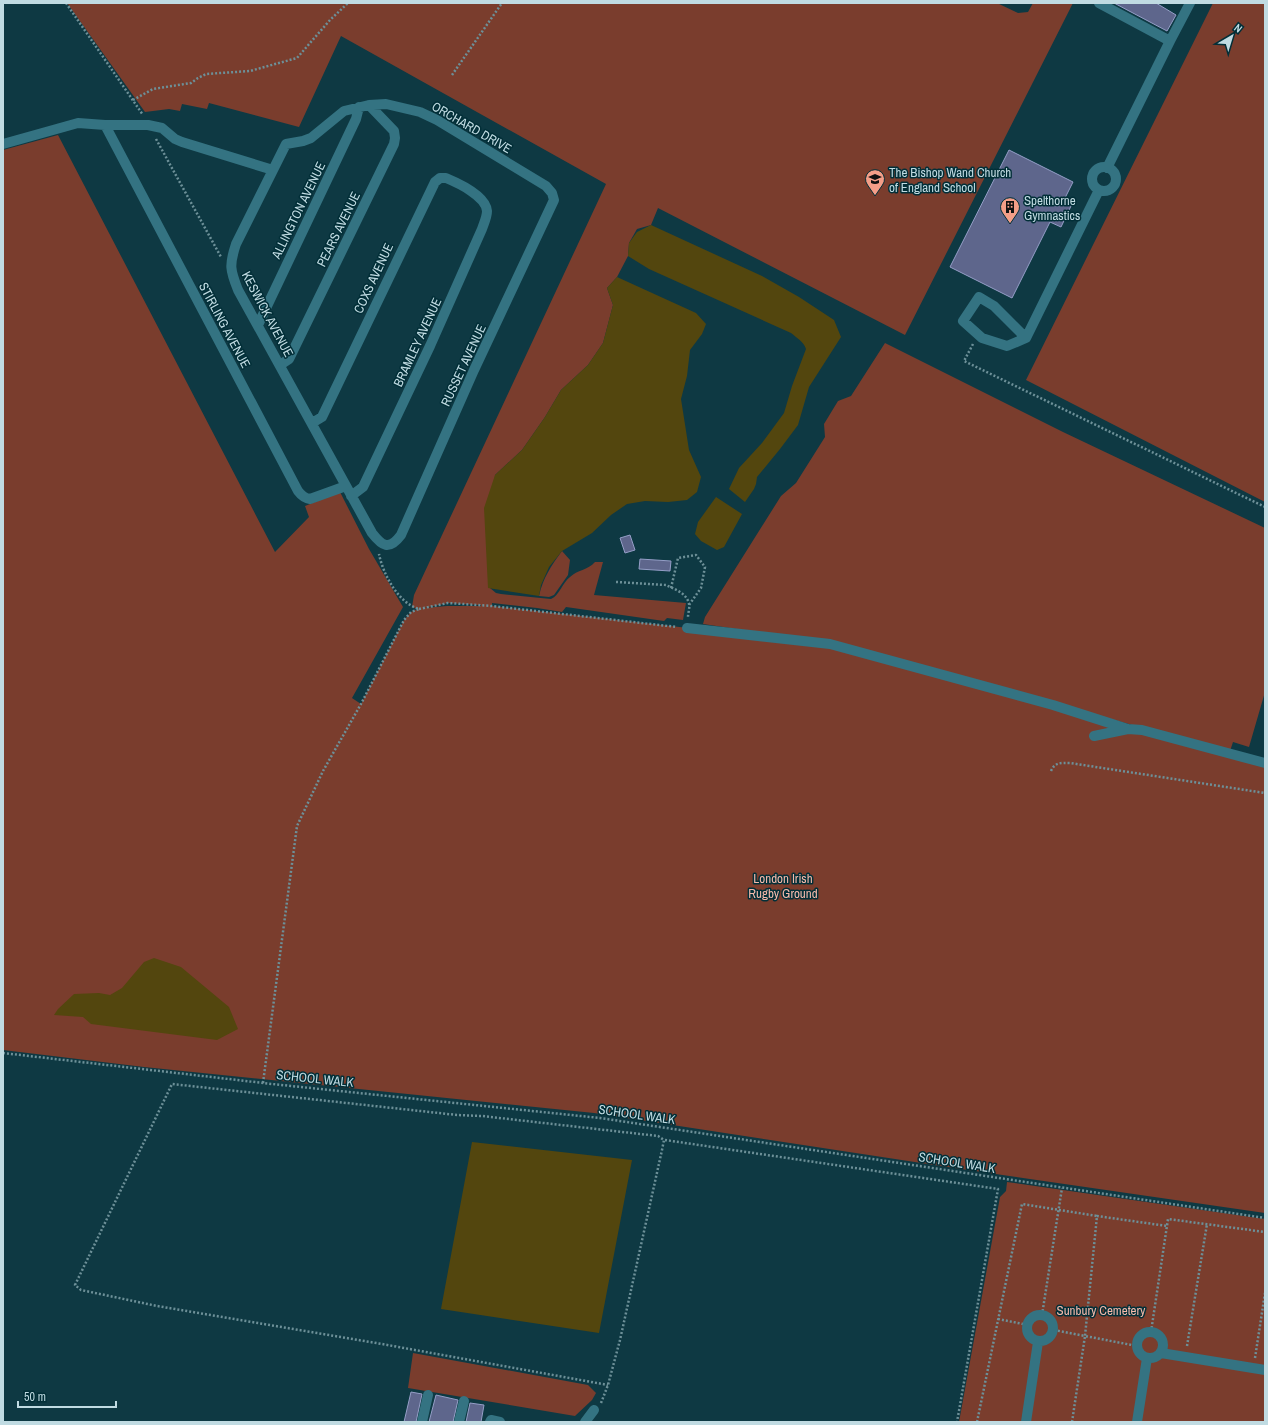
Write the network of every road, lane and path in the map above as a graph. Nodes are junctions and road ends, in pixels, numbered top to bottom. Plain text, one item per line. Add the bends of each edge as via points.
1 (66, 3) edge
2 (348, 3) edge
3 (502, 3) edge
4 (1099, 3) edge
5 (1190, 3) edge
6 (1170, 41) junction
7 (452, 74) dead end
8 (133, 100) junction
9 (364, 106) junction
10 (105, 125) junction
11 (148, 125) junction
12 (3, 144) edge
13 (1107, 168) junction
14 (273, 170) junction
15 (1100, 190) junction
16 (552, 193) joint
17 (476, 194) joint
18 (223, 262) dead end
19 (258, 325) junction
20 (978, 334) junction
21 (1026, 338) junction
22 (280, 365) junction
23 (312, 423) junction
24 (346, 486) junction
25 (351, 496) junction
26 (1265, 507) edge
27 (391, 546) joint
28 (379, 553) dead end
29 (616, 582) dead end
30 (672, 588) junction
31 (689, 605) junction
32 (419, 609) junction
33 (687, 628) junction
34 (1128, 729) junction
35 (1094, 736) dead end
36 (1265, 763) edge
37 (1051, 771) dead end
38 (1265, 793) edge
39 (3, 1053) edge
40 (263, 1083) junction
41 (664, 1140) junction
42 (1062, 1188) junction
43 (1058, 1210) junction
44 (1097, 1216) junction
45 (1265, 1218) edge
46 (1207, 1224) junction
47 (1167, 1226) junction
48 (1265, 1232) edge
49 (1265, 1294) edge
50 (1042, 1315) junction
51 (998, 1319) junction
52 (1028, 1325) junction
53 (1054, 1330) junction
54 (1151, 1332) junction
55 (1084, 1336) junction
56 (1038, 1342) junction
57 (1137, 1346) junction
58 (1161, 1353) junction
59 (1185, 1357) junction
60 (1147, 1358) junction
61 (1253, 1369) junction
62 (1265, 1370) edge
63 (608, 1385) junction
64 (428, 1395) dead end
65 (464, 1401) dead end
66 (594, 1410) joint
67 (422, 1422) edge
68 (459, 1422) edge
69 (490, 1422) edge
70 (500, 1422) edge
71 (585, 1422) edge
72 (957, 1422) edge
73 (977, 1422) edge
74 (1026, 1422) edge
75 (1072, 1422) edge
76 (1137, 1422) edge

1 - 8 path
2 - 8 path via 297,58 250,70 206,74 191,83 153,88
3 - 7 path
4 - 6 lane
5 - 6 lane
6 - 13 lane
8 - 11 path
9 - 14 lane, KESWICK AVENUE via 344,111 311,138 286,144
9 - 16 lane, ORCHARD DRIVE via 392,105 426,114 546,186
9 - 19 lane, ALLINGTON AVENUE
9 - 22 lane, PEARS AVENUE via 394,131 394,144 289,359
10 - 11 lane
10 - 12 lane via 78,123
10 - 24 lane, STIRLING AVENUE via 298,491 310,499
11 - 14 lane via 162,128 182,142
11 - 18 path
13 - 15 lane via 1100,168 1094,174 1094,184
13 - 15 lane via 1114,172 1115,184 1110,189
14 - 19 lane, KESWICK AVENUE via 231,258 232,274
15 - 21 lane
16 - 27 lane, RUSSET AVENUE via 552,208 474,370 401,535
17 - 23 lane, COXS AVENUE via 446,178 440,178 435,182 322,417
17 - 25 lane, BRAMLEY AVENUE via 486,205 482,229 363,487
19 - 22 lane, KESWICK AVENUE
20 - 21 lane via 982,338 1007,346
20 - 21 lane via 963,321 979,297 994,306
20 - 26 path via 964,361
22 - 23 lane, KESWICK AVENUE
23 - 24 lane, KESWICK AVENUE
24 - 25 lane, KESWICK AVENUE
25 - 27 lane, KESWICK AVENUE via 378,542
28 - 32 path via 381,565 396,592 412,607
29 - 30 path via 666,585
30 - 31 path via 684,594
30 - 31 path via 678,558 696,555 705,567 701,588
31 - 33 path
32 - 33 path via 448,603 492,606
32 - 40 path via 411,612 404,620 324,771 298,826
33 - 34 lane via 830,644 1053,705
34 - 35 lane
34 - 36 lane via 1142,730
37 - 38 path via 1059,763 1070,763
39 - 40 path, SCHOOL WALK
40 - 42 path, SCHOOL WALK via 600,1118
41 - 63 path
41 - 63 path via 658,1136 172,1084 75,1285 81,1290 157,1306
41 - 72 path via 998,1189
42 - 43 path
42 - 45 path, SCHOOL WALK
43 - 44 path
43 - 50 path
43 - 51 path via 1022,1204
44 - 47 path
44 - 55 path
46 - 47 path via 1168,1218
46 - 48 path
46 - 59 path
47 - 54 path
49 - 61 path
50 - 52 lane via 1030,1320
50 - 53 lane via 1049,1318
51 - 52 path
51 - 73 path
52 - 56 lane via 1028,1333
53 - 55 path
53 - 56 lane via 1045,1341
54 - 57 lane via 1142,1334
54 - 58 lane via 1158,1334 1163,1341
55 - 57 path
55 - 75 path
56 - 74 lane
57 - 60 lane via 1140,1353
58 - 59 lane
58 - 60 lane via 1155,1358
59 - 61 lane
60 - 76 lane
61 - 62 lane
63 - 66 path via 601,1403
64 - 67 lane
65 - 68 lane
66 - 71 lane
69 - 70 lane

